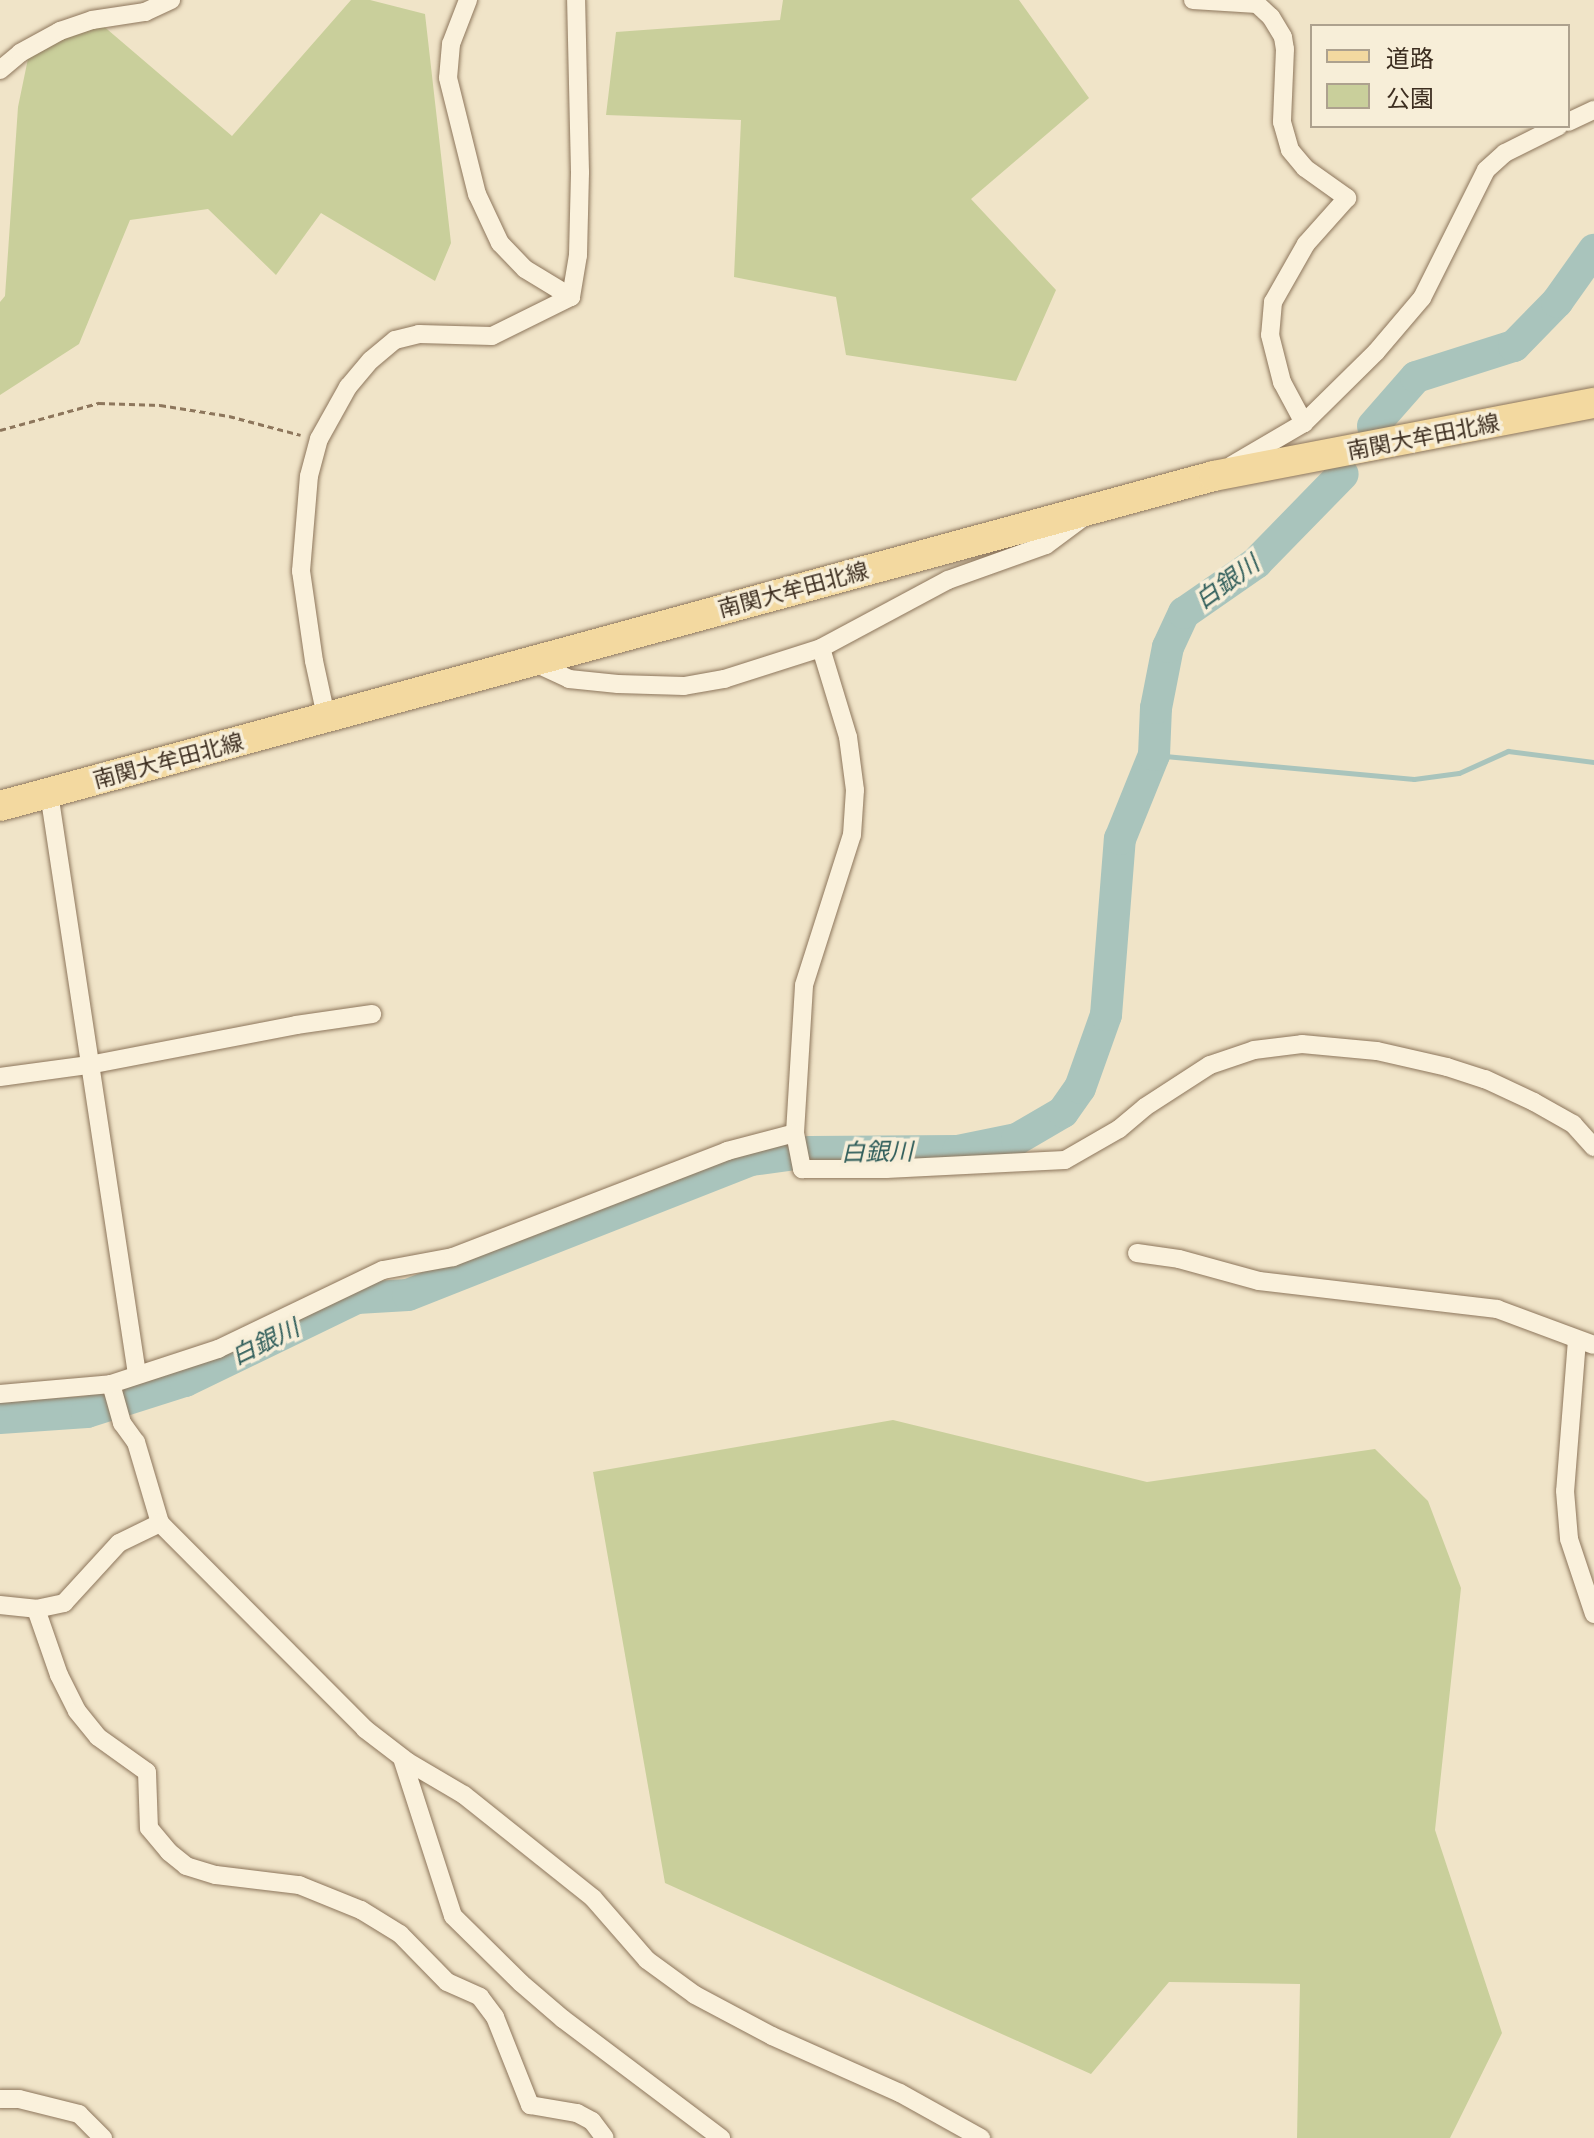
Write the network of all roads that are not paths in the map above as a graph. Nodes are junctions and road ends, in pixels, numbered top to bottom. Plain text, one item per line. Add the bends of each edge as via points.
1 (171, 0) edge
2 (468, 0) edge
3 (576, 0) edge
4 (1193, 0) edge
5 (0, 70) edge
6 (1594, 110) edge
7 (1570, 121) edge
8 (1555, 128) edge
9 (571, 297) junction
10 (1594, 403) edge
11 (1304, 423) junction
12 (1214, 476) junction
13 (1092, 508) junction
14 (821, 648) junction
15 (530, 660) junction
16 (326, 716) junction
17 (49, 793) junction
18 (0, 806) edge
19 (372, 1014) dead end
20 (89, 1065) junction
21 (0, 1077) edge
22 (796, 1138) junction
23 (1594, 1147) edge
24 (1137, 1253) dead end
25 (1585, 1342) edge
26 (137, 1374) junction
27 (111, 1384) junction
28 (0, 1394) edge
29 (160, 1523) junction
30 (0, 1605) edge
31 (36, 1609) junction
32 (1594, 1614) edge
33 (402, 1758) junction
34 (0, 2099) edge
35 (103, 2138) edge
36 (605, 2138) edge
37 (721, 2138) edge
38 (981, 2138) edge

1 - 5 street via 145,12 60,31
2 - 9 street via 451,44 448,78 477,194 500,243 525,269
3 - 9 street via 580,172
4 - 11 street via 1257,4 1271,17 1285,49 1282,122 1290,150 1305,168 1347,198 1306,244 1273,302 1270,335 1282,382
6 - 7 street
8 - 11 street via 1505,153 1486,170 1422,298
9 - 16 street via 492,336 419,334 395,340 348,387 319,439 309,476 301,571
10 - 12 main road, 南関大牟田北線
11 - 12 street
12 - 13 main road, 南関大牟田北線
13 - 14 street via 1046,545 948,580
13 - 15 main road, 南関大牟田北線
14 - 15 street via 684,686 569,679
14 - 22 street via 848,737 855,790 852,835 804,985
15 - 16 main road, 南関大牟田北線
16 - 17 main road, 南関大牟田北線
17 - 18 main road, 南関大牟田北線
17 - 20 street
19 - 20 street
20 - 21 street
20 - 26 street
22 - 23 street via 802,1169 1065,1160 1210,1065 1254,1050 1302,1044 1377,1051 1485,1079 1573,1124
22 - 26 street via 727,1151 453,1257 383,1270 218,1349
24 - 25 street via 1259,1281 1497,1309
25 - 32 street via 1565,1491 1569,1539
26 - 27 street
27 - 28 street
27 - 29 street via 122,1423 136,1442
29 - 31 street via 119,1543 64,1603
29 - 33 street via 365,1729
30 - 31 street
31 - 36 street via 77,1711 98,1737 147,1772 149,1828 169,1852 186,1866 216,1875 299,1885 361,1910 400,1934 447,1982 480,1997 495,2017 530,2105 577,2113 592,2121
33 - 37 street via 453,1916 563,2019
33 - 38 street via 464,1795 593,1898 647,1960 695,1995 900,2093
34 - 35 street via 79,2114

